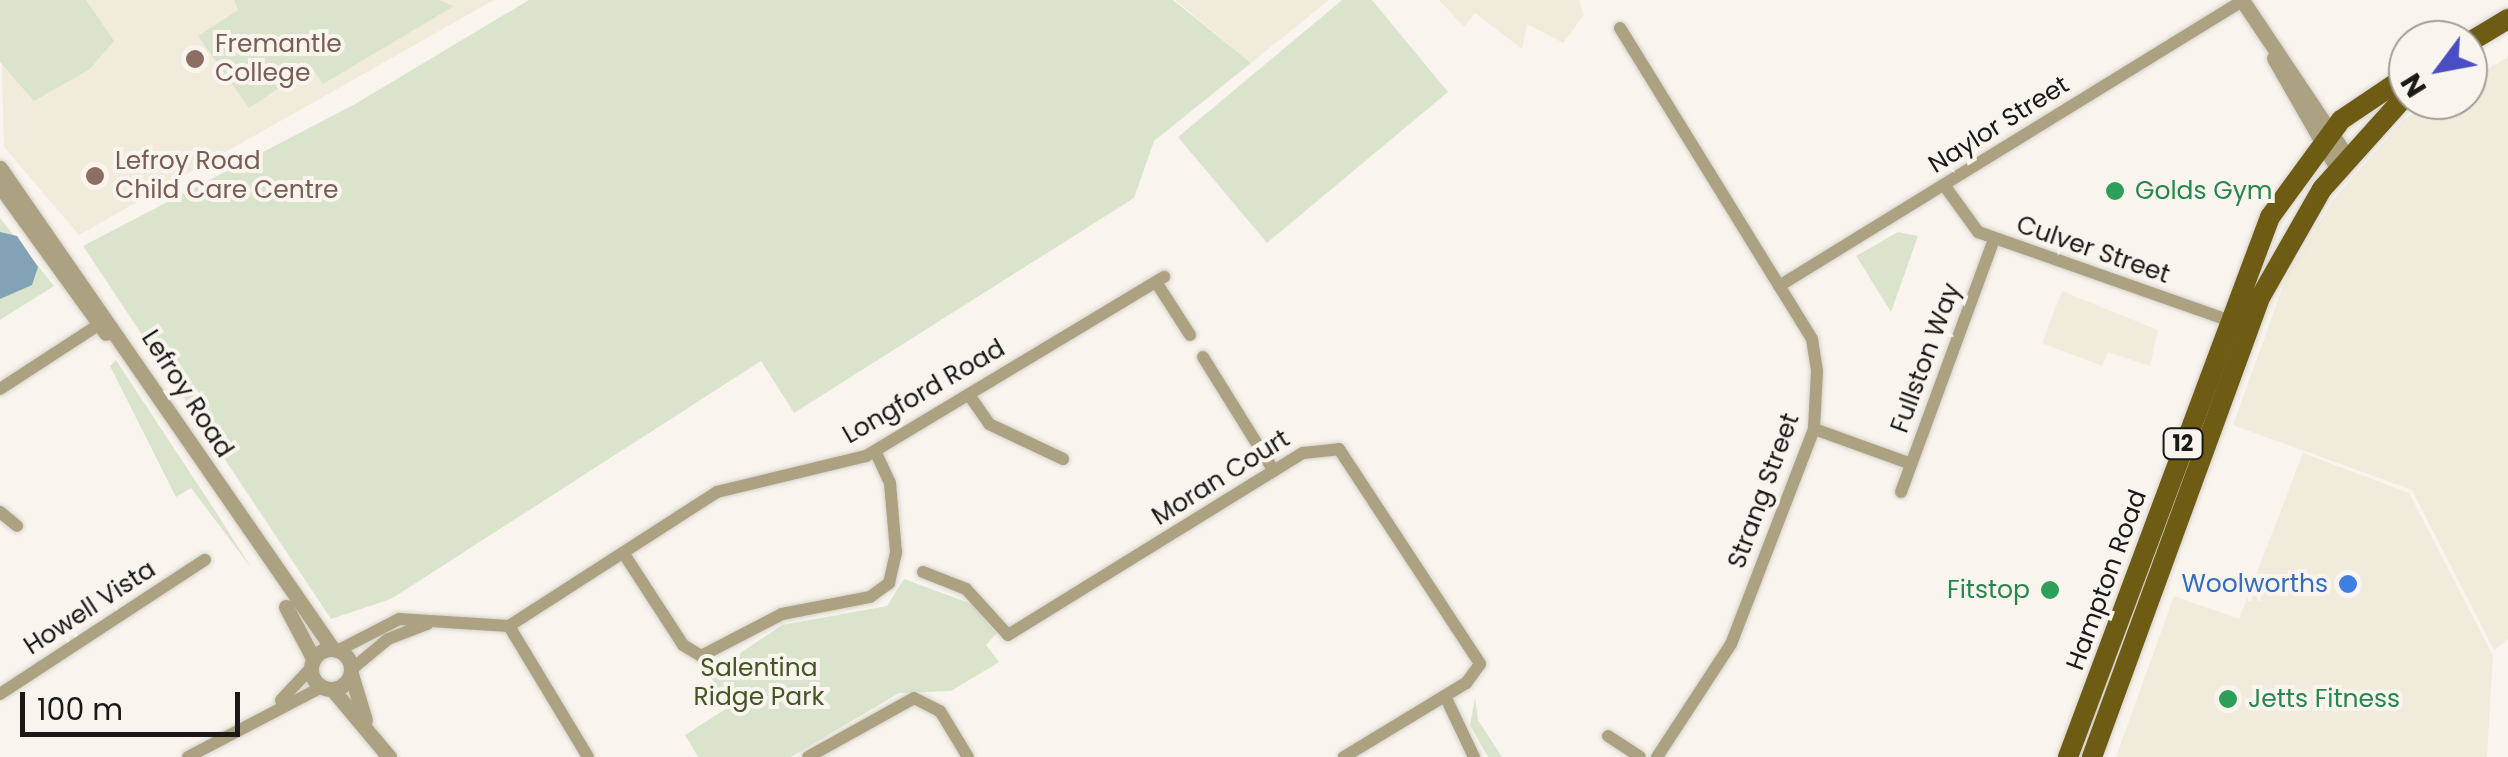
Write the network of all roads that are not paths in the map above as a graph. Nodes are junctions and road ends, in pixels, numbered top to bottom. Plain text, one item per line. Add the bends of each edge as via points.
1 (2242, 0) edge
2 (1620, 28) dead end
3 (2388, 90) edge
4 (2388, 114) edge
5 (2325, 137) junction
6 (2342, 162) junction
7 (0, 168) edge
8 (1944, 185) junction
9 (0, 186) edge
10 (1994, 239) junction
11 (1779, 286) junction
12 (2228, 320) junction
13 (104, 322) junction
14 (2249, 328) junction
15 (1190, 335) dead end
16 (1204, 357) dead end
17 (0, 388) edge
18 (969, 394) junction
19 (1814, 429) junction
20 (875, 451) junction
21 (1063, 460) dead end
22 (1911, 464) junction
23 (1274, 472) junction
24 (1900, 492) dead end
25 (0, 512) edge
26 (17, 526) dead end
27 (624, 554) junction
28 (205, 560) dead end
29 (923, 572) dead end
30 (427, 624) junction
31 (509, 626) junction
32 (335, 649) junction
33 (312, 663) junction
34 (351, 672) junction
35 (327, 688) junction
36 (0, 694) edge
37 (1446, 696) junction
38 (279, 702) junction
39 (364, 720) junction
40 (1608, 736) dead end
41 (188, 757) edge
42 (389, 757) edge
43 (588, 757) edge
44 (808, 757) edge
45 (968, 757) edge
46 (1344, 757) edge
47 (1474, 757) edge
48 (1640, 757) edge
49 (1657, 757) edge
50 (2068, 757) edge
51 (2092, 757) edge

1 - 5 street
1 - 8 street, Naylor Street
2 - 11 street, Strang Street
3 - 5 main road, Hampton Road / 12
4 - 6 main road, Hampton Road / 12
5 - 6 street
5 - 12 main road, Hampton Road / 12 via 2270,216
6 - 14 main road, Hampton Road / 12 via 2286,245
7 - 13 street, Lefroy Road
8 - 10 street, Culver Street via 1965,220
8 - 11 street, Naylor Street
9 - 13 street, Lefroy Road
10 - 12 street, Culver Street
10 - 22 street, Fullston Way
11 - 19 street, Strang Street via 1812,338
12 - 14 street, Culver Street
12 - 50 main road, Hampton Road / 12
13 - 17 street
13 - 32 street, Lefroy Road
13 - 33 street, Lefroy Road
14 - 51 main road, Hampton Road / 12
15 - 18 street, Longford Road via 1160,279
16 - 23 street
18 - 20 street, Longford Road
18 - 21 street via 988,424
19 - 22 street
19 - 49 street, Strang Street via 1731,644
20 - 27 street, Longford Road via 726,488
20 - 27 street via 894,526 894,568 880,592 776,616 714,654 688,651
22 - 24 street, Fullston Way
23 - 29 street, Moran Court via 1008,636 966,588
23 - 37 street, Moran Court via 1316,448 1348,456 1473,644 1479,668
25 - 26 street
27 - 31 street, Longford Road
28 - 36 street, Howell Vista
30 - 31 street
30 - 32 street via 400,619
30 - 34 street via 388,639
31 - 43 street
32 - 33 street
32 - 34 street, Lefroy Road
33 - 35 street, Lefroy Road
33 - 38 street
34 - 35 street
34 - 39 street, Lefroy Road
35 - 38 street
35 - 39 street, Lefroy Road
37 - 46 street
37 - 47 street
38 - 41 street
39 - 42 street, Lefroy Road
40 - 48 street
44 - 45 street via 920,699 940,710

